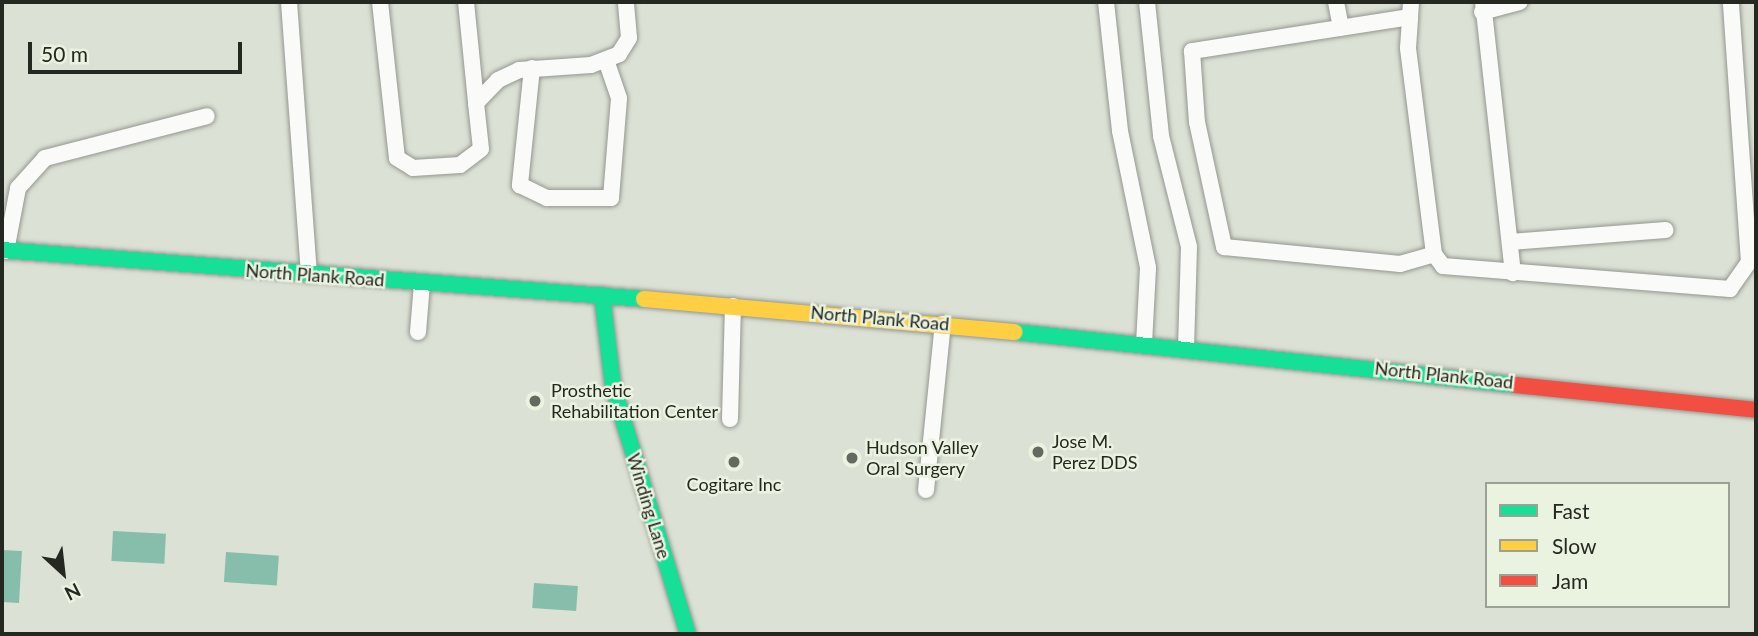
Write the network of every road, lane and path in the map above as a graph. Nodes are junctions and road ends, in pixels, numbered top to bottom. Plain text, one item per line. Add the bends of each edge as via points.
1 (289, 2) edge
2 (380, 2) edge
3 (466, 2) edge
4 (626, 2) edge
5 (1106, 2) edge
6 (1147, 2) edge
7 (1336, 2) edge
8 (1520, 2) edge
9 (1731, 2) edge
10 (1482, 7) edge
11 (1410, 9) edge
12 (1341, 28) junction
13 (606, 60) junction
14 (532, 68) junction
15 (476, 103) junction
16 (207, 116) dead end
17 (1666, 230) dead end
18 (1510, 242) junction
19 (4, 251) edge
20 (1434, 254) junction
21 (1514, 273) junction
22 (309, 274) junction
23 (422, 283) junction
24 (602, 295) junction
25 (733, 306) junction
26 (943, 324) junction
27 (418, 332) dead end
28 (1143, 344) junction
29 (1186, 347) junction
30 (1756, 410) edge
31 (730, 419) dead end
32 (926, 490) dead end
33 (688, 634) edge

1 - 22 lane
2 - 15 lane via 397,158 413,168 460,165 481,149
3 - 15 lane
4 - 13 lane via 629,38 619,54
5 - 28 lane via 1120,131 1148,268
6 - 29 lane via 1161,136 1189,247
7 - 12 lane
8 - 10 lane
9 - 21 lane via 1749,262 1744,276 1730,289 1712,292
10 - 18 lane
11 - 12 lane
11 - 20 lane via 1408,48
12 - 20 lane via 1192,51 1196,122 1224,247 1400,264
13 - 14 lane
13 - 14 lane via 619,98 611,198 547,198 520,185
14 - 15 lane via 498,80
16 - 19 lane via 45,158 18,188
17 - 18 lane
18 - 21 lane
19 - 22 main road, North Plank Road
20 - 21 lane via 1443,266
22 - 23 main road, North Plank Road
23 - 24 main road, North Plank Road
23 - 27 lane
24 - 25 main road, North Plank Road
24 - 33 main road, Winding Lane via 613,386
25 - 26 main road, North Plank Road
25 - 31 lane
26 - 28 main road, North Plank Road
26 - 32 lane
28 - 29 main road, North Plank Road
29 - 30 main road, North Plank Road

